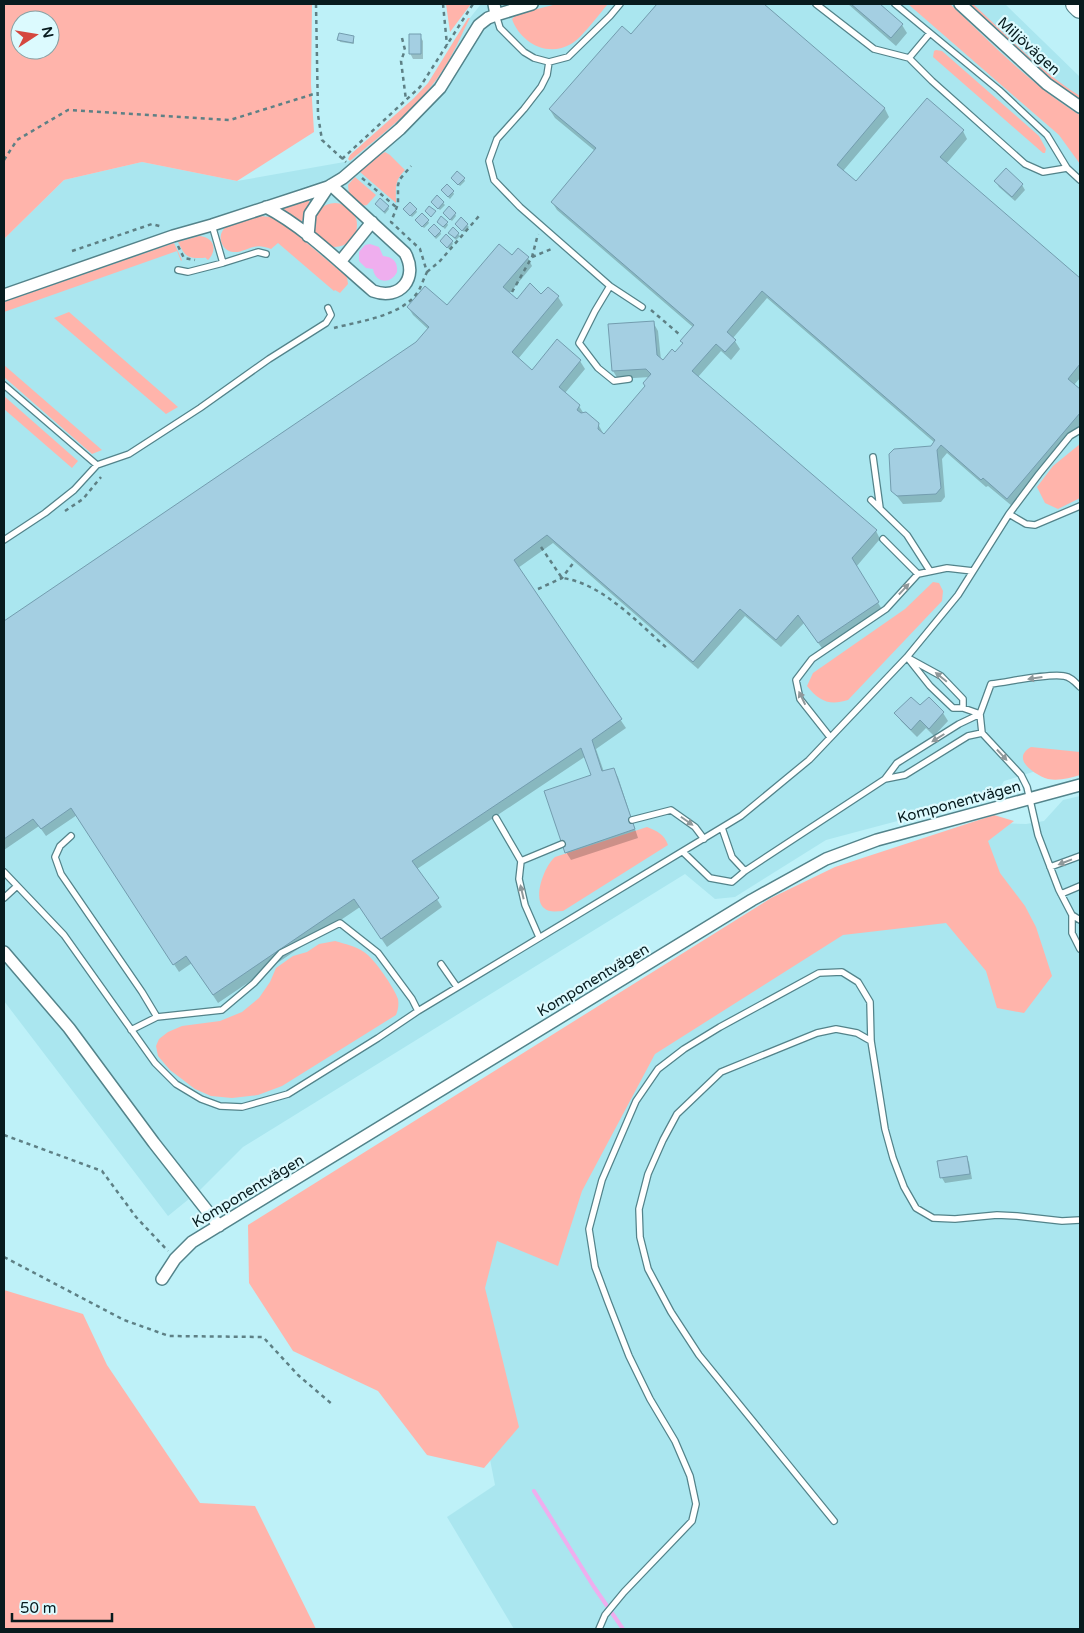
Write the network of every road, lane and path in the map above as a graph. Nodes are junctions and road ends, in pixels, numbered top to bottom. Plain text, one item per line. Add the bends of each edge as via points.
1 (317, 4) edge
2 (443, 4) edge
3 (473, 4) edge
4 (532, 4) edge
5 (620, 4) edge
6 (816, 4) edge
7 (896, 4) edge
8 (960, 4) edge
9 (1076, 4) edge
10 (1080, 8) edge
11 (495, 9) edge
12 (930, 33) junction
13 (402, 38) dead end
14 (447, 46) junction
15 (909, 58) junction
16 (549, 62) junction
17 (318, 93) junction
18 (406, 101) junction
19 (1080, 107) edge
20 (342, 159) junction
21 (4, 160) edge
22 (411, 166) dead end
23 (1067, 168) junction
24 (353, 169) junction
25 (1080, 180) edge
26 (329, 186) junction
27 (266, 207) junction
28 (396, 207) junction
29 (479, 216) dead end
30 (372, 222) junction
31 (391, 222) dead end
32 (212, 225) junction
33 (541, 225) junction
34 (167, 228) dead end
35 (308, 236) junction
36 (176, 243) dead end
37 (562, 244) junction
38 (72, 251) dead end
39 (266, 254) dead end
40 (532, 257) junction
41 (340, 262) junction
42 (223, 263) junction
43 (207, 267) junction
44 (178, 270) dead end
45 (427, 272) dead end
46 (610, 286) junction
47 (512, 292) dead end
48 (4, 295) edge
49 (642, 307) joint
50 (328, 308) dead end
51 (679, 334) dead end
52 (629, 379) dead end
53 (4, 385) edge
54 (1080, 430) edge
55 (873, 457) dead end
56 (97, 465) junction
57 (871, 500) dead end
58 (1080, 506) edge
59 (880, 508) junction
60 (1009, 514) junction
61 (883, 539) dead end
62 (4, 540) edge
63 (541, 547) dead end
64 (574, 562) dead end
65 (930, 571) junction
66 (972, 571) junction
67 (918, 574) junction
68 (562, 578) junction
69 (538, 589) dead end
70 (668, 649) dead end
71 (907, 657) junction
72 (1080, 687) edge
73 (963, 708) junction
74 (980, 714) junction
75 (982, 733) junction
76 (830, 737) junction
77 (885, 779) junction
78 (1080, 785) edge
79 (1030, 798) junction
80 (496, 818) dead end
81 (632, 820) dead end
82 (722, 828) junction
83 (71, 836) dead end
84 (704, 839) junction
85 (562, 844) dead end
86 (683, 852) junction
87 (1080, 856) edge
88 (521, 861) junction
89 (1050, 867) junction
90 (744, 871) junction
91 (4, 872) edge
92 (17, 886) junction
93 (1080, 886) edge
94 (1060, 894) junction
95 (4, 898) edge
96 (1080, 913) edge
97 (1072, 915) junction
98 (1080, 920) edge
99 (539, 937) junction
100 (1080, 949) edge
101 (4, 952) edge
102 (441, 964) dead end
103 (457, 987) junction
104 (418, 1011) junction
105 (158, 1017) junction
106 (131, 1030) junction
107 (871, 1041) junction
108 (4, 1135) edge
109 (1080, 1220) edge
110 (219, 1226) junction
111 (4, 1257) edge
112 (175, 1259) junction
113 (162, 1279) dead end
114 (333, 1405) dead end
115 (834, 1521) dead end
116 (599, 1629) edge

1 - 17 path
2 - 14 path
3 - 14 path
4 - 11 street
5 - 16 lane via 568,57
6 - 15 lane via 874,49
7 - 12 lane
8 - 19 street, Miljövägen via 1047,84
9 - 10 highway
11 - 16 lane via 500,28 524,52
11 - 24 street via 479,25 440,88 400,129
12 - 15 lane
12 - 23 lane via 1047,135
13 - 18 path
14 - 18 path via 420,87
15 - 23 lane via 1025,164 1043,172
16 - 33 lane via 541,86 497,139 488,161 494,180
17 - 20 path via 322,140
17 - 21 path via 230,120 68,110 17,140
18 - 20 path
20 - 24 path
22 - 28 path via 400,179
23 - 25 lane
24 - 26 street
24 - 28 path
26 - 27 street
26 - 30 street
26 - 35 street via 310,214
27 - 32 street
27 - 35 street
28 - 31 path
29 - 45 path
30 - 41 street
30 - 41 street via 405,253 409,261 408,280 401,289 381,294
32 - 42 lane
32 - 48 street
33 - 37 lane
33 - 40 path
34 - 38 path via 152,224
35 - 41 street
36 - 43 path via 184,258 204,261
37 - 40 path
37 - 46 lane
39 - 42 lane via 258,252
40 - 47 path
42 - 43 lane
43 - 44 lane via 188,272
46 - 49 lane
46 - 52 lane via 579,343 598,368 614,381
49 - 51 path via 653,311
50 - 56 lane via 331,314 326,323 129,454
53 - 56 lane
54 - 60 lane via 1070,436
55 - 59 lane
56 - 62 lane via 74,490
57 - 59 lane
58 - 60 lane via 1035,525 1026,524
59 - 65 lane via 907,535
60 - 66 lane
61 - 67 lane
63 - 68 path
64 - 68 path
65 - 66 lane via 947,568
65 - 67 lane
66 - 71 lane via 958,595
76 -> 67 lane via 800,699 796,680 812,659 886,609
68 - 69 path
68 - 70 path via 575,580 613,602
71 - 73 lane via 953,708
73 -> 71 lane via 963,699 941,676
71 - 76 lane
72 -> 74 lane via 1064,676 991,684
73 - 74 lane
74 - 75 lane
74 -> 77 lane via 897,763
75 - 77 lane via 968,736 905,775
75 -> 79 lane via 1021,775
76 - 82 lane via 809,760
77 - 90 lane
78 - 79 street, Komponentvägen
79 - 89 lane via 1038,835
79 - 110 street, Komponentvägen via 877,840 826,859 743,905
80 - 88 lane
81 -> 84 lane via 671,810 695,827
82 - 84 lane
82 - 90 lane via 732,857
83 - 105 lane via 55,856 60,874
84 - 86 lane
85 - 88 lane
86 - 90 lane via 710,878 732,882
86 - 99 lane
87 -> 89 lane
99 -> 88 lane via 525,906 519,879
89 - 94 lane
91 - 92 lane
92 - 95 lane
92 - 106 lane via 64,936
93 - 94 lane
94 - 97 lane
96 - 97 lane
97 - 98 lane
97 - 100 lane via 1072,933
99 - 103 lane
101 - 110 street via 69,1028
102 - 103 lane
103 - 104 lane
104 - 105 lane via 378,953 340,923 281,953 254,983 222,1010
104 - 106 lane via 288,1094 242,1107 220,1106 176,1084 155,1063
105 - 106 lane
107 - 109 lane via 884,1129 904,1187 916,1208 933,1218 997,1215
107 - 115 lane via 857,1033 836,1029 817,1033 721,1072 678,1114 648,1174 639,1209 640,1237 648,1270 671,1312 699,1355
107 - 116 lane via 870,1002 858,982 842,972 819,973 684,1049 658,1069 636,1102 602,1180 589,1229 594,1267 629,1356 675,1441 690,1476 696,1504 692,1521 605,1615
108 - 112 path via 102,1172 136,1217
110 - 112 street, Komponentvägen via 192,1242
111 - 114 path via 124,1320 169,1336 263,1337 298,1375
112 - 113 street, Komponentvägen

